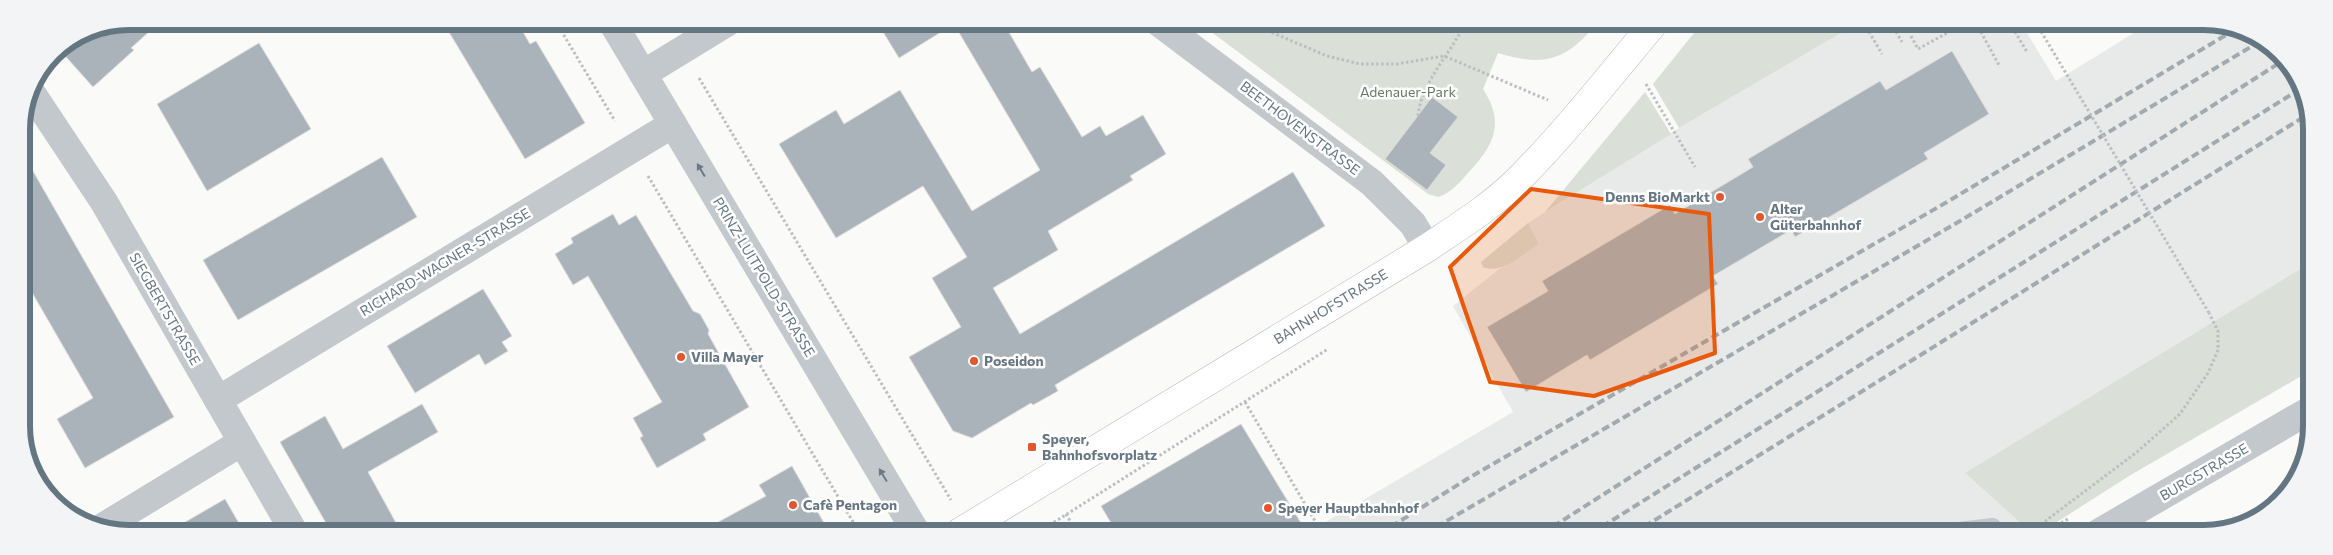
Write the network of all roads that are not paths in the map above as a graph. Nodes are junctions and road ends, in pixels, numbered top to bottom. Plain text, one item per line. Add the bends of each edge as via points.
1 (617, 30) edge
2 (715, 30) edge
3 (1169, 30) edge
4 (1648, 30) edge
5 (643, 74) junction
6 (35, 98) edge
7 (673, 124) junction
8 (1427, 248) junction
9 (218, 400) junction
10 (2303, 414) edge
11 (242, 442) junction
12 (109, 523) edge
13 (290, 525) edge
14 (912, 525) edge
15 (972, 525) edge
16 (2116, 525) edge

1 - 5 street, PRINZ-LUITPOLD-STRASSE
2 - 5 street
3 - 8 street, BEETHOVENSTRASSE via 1372,183 1413,224
4 - 8 main road, BAHNHOFSTRASSE via 1516,182 1480,213
5 - 7 street, PRINZ-LUITPOLD-STRASSE
6 - 9 street, SIEGBERTSTRASSE via 104,202
7 - 9 street, RICHARD-WAGNER-STRASSE
14 -> 7 street, PRINZ-LUITPOLD-STRASSE
8 - 15 main road, BAHNHOFSTRASSE
9 - 11 street, SIEGBERTSTRASSE
10 - 16 street, BURGSTRASSE
11 - 12 street
11 - 13 street, SIEGBERTSTRASSE

